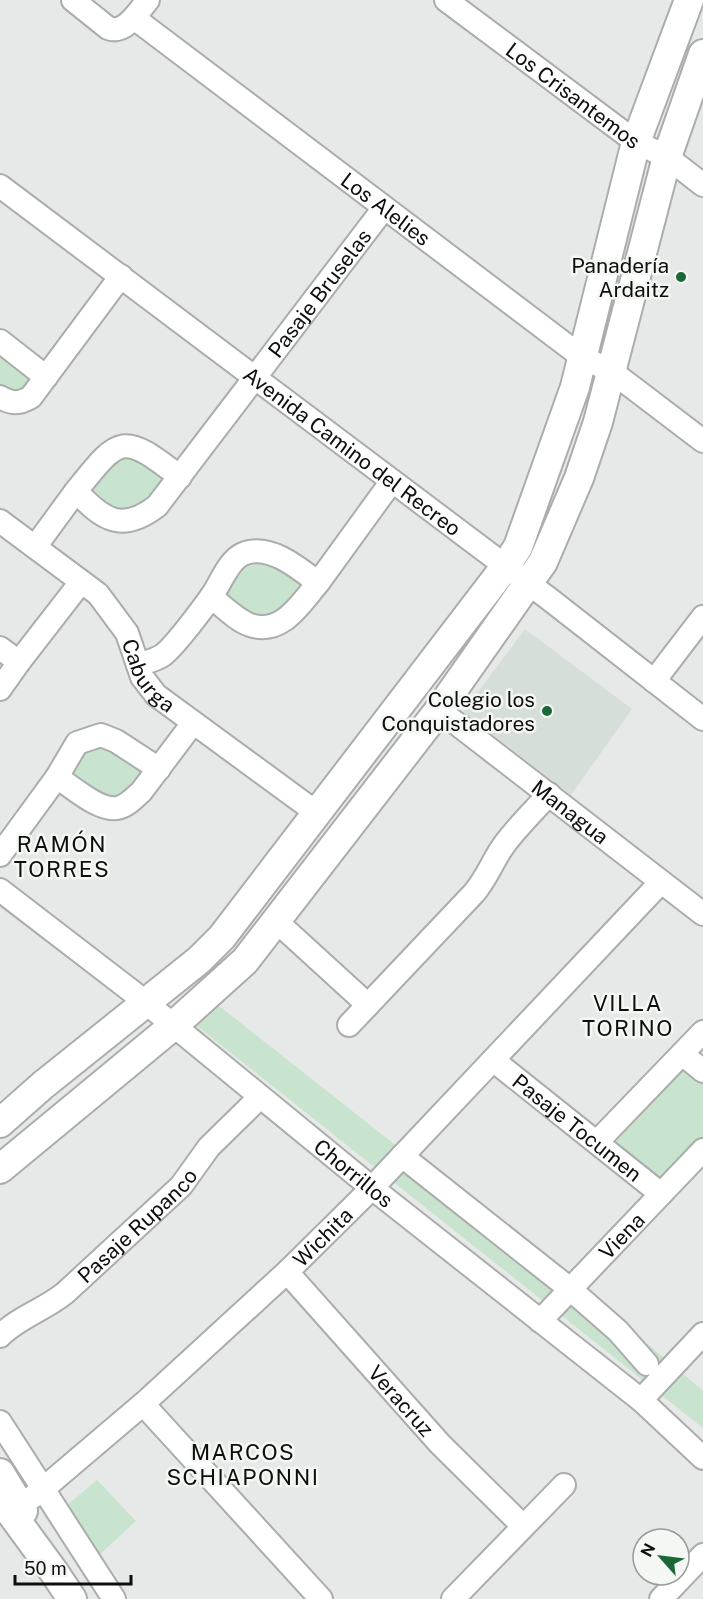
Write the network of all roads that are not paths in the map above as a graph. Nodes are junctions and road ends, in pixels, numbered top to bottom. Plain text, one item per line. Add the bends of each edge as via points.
1 (73, 0) edge
2 (148, 0) edge
3 (446, 0) edge
4 (689, 0) edge
5 (134, 18) junction
6 (702, 58) edge
7 (636, 142) junction
8 (667, 157) junction
9 (703, 185) edge
10 (0, 186) edge
11 (384, 208) junction
12 (121, 276) junction
13 (0, 341) edge
14 (582, 357) junction
15 (611, 371) junction
16 (46, 377) junction
17 (255, 378) junction
18 (0, 397) edge
19 (703, 441) edge
20 (180, 477) junction
21 (392, 482) junction
22 (76, 491) junction
23 (0, 521) edge
24 (35, 548) junction
25 (505, 567) junction
26 (81, 582) junction
27 (318, 583) junction
28 (529, 584) junction
29 (211, 597) junction
30 (703, 617) edge
31 (0, 648) edge
32 (19, 662) junction
33 (138, 665) junction
34 (654, 681) junction
35 (0, 689) edge
36 (439, 710) junction
37 (703, 719) edge
38 (194, 723) junction
39 (159, 769) junction
40 (57, 777) junction
41 (549, 794) junction
42 (317, 813) junction
43 (0, 855) edge
44 (661, 882) junction
45 (0, 890) edge
46 (703, 915) edge
47 (276, 921) junction
48 (146, 1003) junction
49 (368, 1005) junction
50 (349, 1025) dead end
51 (173, 1026) junction
52 (703, 1032) edge
53 (682, 1054) junction
54 (493, 1060) junction
55 (703, 1071) edge
56 (260, 1097) junction
57 (0, 1123) edge
58 (597, 1142) junction
59 (703, 1150) edge
60 (402, 1156) junction
61 (0, 1169) edge
62 (372, 1188) junction
63 (661, 1194) junction
64 (287, 1272) junction
65 (570, 1289) junction
66 (540, 1321) junction
67 (703, 1334) edge
68 (0, 1336) edge
69 (647, 1364) dead end
70 (641, 1400) junction
71 (142, 1404) junction
72 (0, 1422) edge
73 (703, 1458) edge
74 (0, 1473) edge
75 (564, 1485) dead end
76 (18, 1502) edge
77 (523, 1526) junction
78 (703, 1555) edge
79 (72, 1599) edge
80 (114, 1599) edge
81 (321, 1599) edge
82 (453, 1599) edge
83 (661, 1599) edge

1 - 5 street via 114,30
2 - 5 street
3 - 7 street, Los Crisantemos
4 - 7 main road
5 - 11 street, Los Alelies
6 - 8 main road
7 - 8 street, Los Crisantemos
7 - 14 main road
8 - 9 street, Los Crisantemos
8 - 15 main road
10 - 12 street, Avenida Camino del Recreo
11 - 14 street, Los Alelies
11 - 17 street, Pasaje Bruselas
12 - 16 street
12 - 17 street, Avenida Camino del Recreo
13 - 16 street
14 - 15 street, Los Alelies
14 - 25 main road via 523,536
15 - 19 street, Los Alelies
15 - 28 main road via 579,478 550,549
16 - 18 street via 24,401 9,402
17 - 20 street, Pasaje Bruselas
17 - 21 street, Avenida Camino del Recreo
20 - 22 street via 158,506 143,517 119,521 106,518
20 - 22 street via 141,450 120,445 105,455
21 - 25 street, Avenida Camino del Recreo
21 - 27 street
22 - 24 street
23 - 24 street, Caburga
24 - 26 street, Caburga
25 - 28 street, Avenida Camino del Recreo
25 - 42 main road
26 - 32 street
26 - 33 street, Caburga via 98,594 121,623
27 - 29 street via 290,617 277,625 262,627 250,625
27 - 29 street via 284,559 256,552 243,554 232,563
28 - 34 street, Avenida Camino del Recreo
28 - 36 main road
29 - 33 street via 163,654
30 - 34 street
31 - 32 street
32 - 35 street
33 - 38 street, Caburga via 156,694
34 - 37 street, Avenida Camino del Recreo
36 - 41 street, Managua
36 - 47 main road
38 - 39 street
38 - 42 street, Caburga
39 - 40 street via 141,792 119,808 99,805
39 - 40 street via 101,735 77,743
40 - 43 street
41 - 44 street, Managua
41 - 49 street via 508,839 474,893
42 - 48 main road via 222,937
44 - 46 street, Managua
44 - 54 street, Wichita
45 - 48 street, Chorrillos
47 - 49 street
47 - 51 main road via 238,968
48 - 51 street, Chorrillos
48 - 57 main road
49 - 50 street
51 - 56 street, Chorrillos
51 - 61 main road
52 - 53 street
53 - 55 street
53 - 58 street
54 - 58 street, Pasaje Tocumen
54 - 60 street, Wichita
56 - 62 street, Chorrillos
56 - 68 street, Pasaje Rupanco via 209,1147 181,1186 73,1286 56,1300 16,1321
58 - 63 street, Pasaje Tocumen
59 - 63 street, Viena
60 - 62 street, Wichita
60 - 65 street
62 - 64 street, Wichita
62 - 66 street, Chorrillos
63 - 65 street, Viena
64 - 71 street, Wichita
64 - 77 street, Veracruz via 440,1444
65 - 66 street, Viena
65 - 69 street via 618,1331
66 - 70 street, Chorrillos
67 - 70 street
70 - 73 street, Chorrillos
71 - 76 street, Wichita
71 - 81 street
72 - 76 street
74 - 76 main road
75 - 77 street
76 - 79 main road
76 - 80 street
77 - 82 street
78 - 83 street

